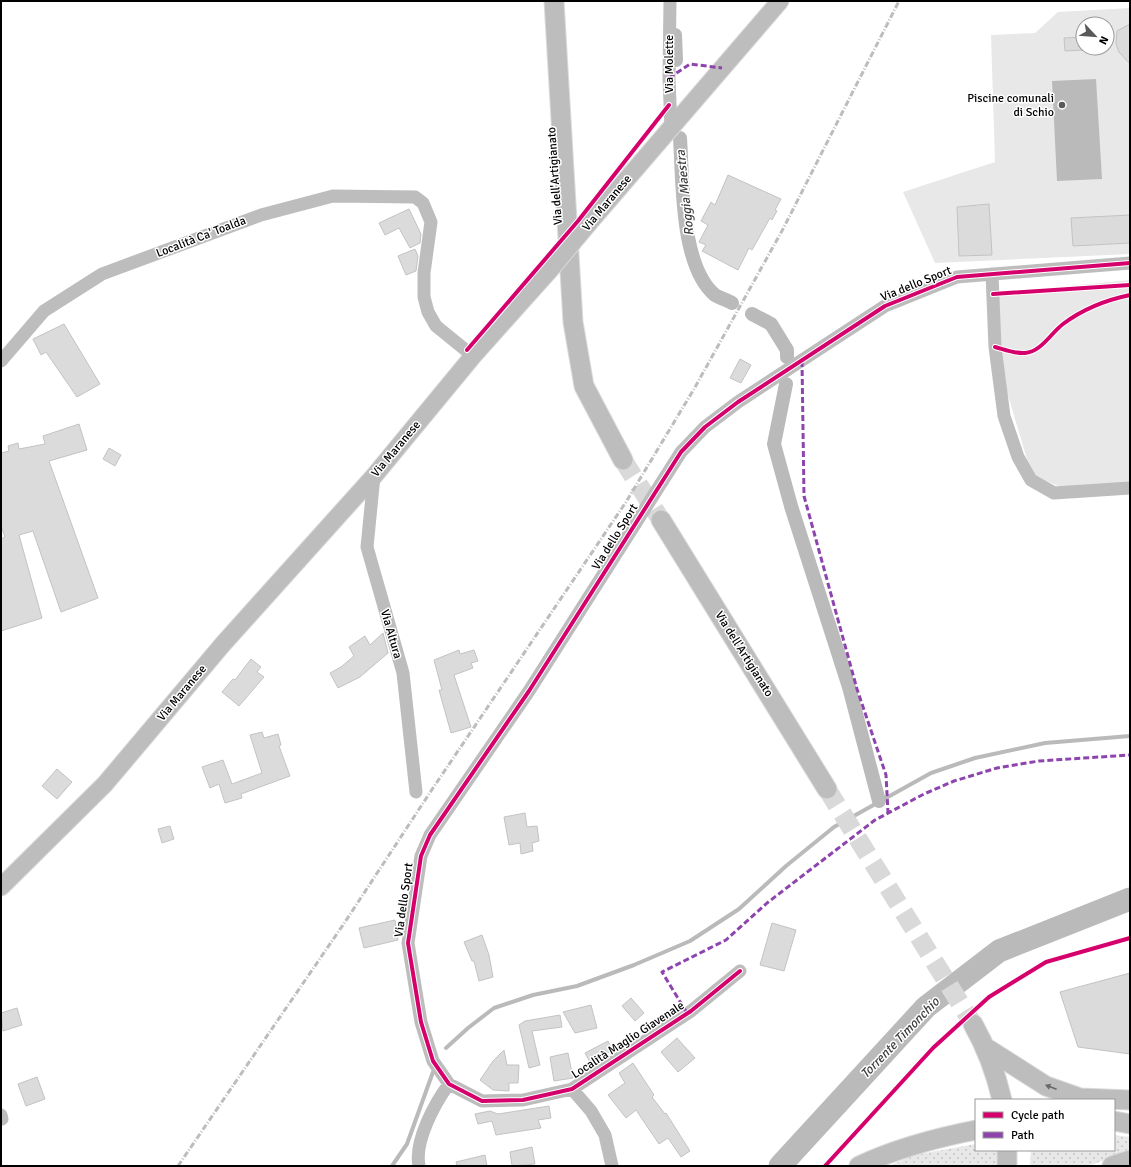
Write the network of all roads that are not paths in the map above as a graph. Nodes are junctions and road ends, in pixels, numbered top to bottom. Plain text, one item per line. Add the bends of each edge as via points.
1 (554, 1) edge
2 (670, 1) edge
3 (780, 1) edge
4 (671, 128) junction
5 (1130, 263) edge
6 (992, 274) junction
7 (473, 356) junction
8 (1, 361) edge
9 (623, 460) tunnel mouth
10 (374, 476) junction
11 (1130, 488) edge
12 (660, 520) tunnel mouth
13 (827, 789) tunnel mouth
14 (416, 792) dead end
15 (1, 887) edge
16 (740, 971) dead end
17 (980, 1037) junction
18 (445, 1079) junction
19 (572, 1089) junction
20 (1002, 1099) edge
21 (1012, 1099) edge
22 (1105, 1099) edge
23 (1115, 1099) edge
24 (1130, 1100) edge
25 (1115, 1122) edge
26 (1130, 1124) edge
27 (975, 1130) edge
28 (1007, 1151) edge
29 (1019, 1151) edge
30 (887, 1153) junction
31 (1130, 1160) edge
32 (419, 1166) edge
33 (612, 1166) edge
34 (859, 1166) edge
35 (873, 1166) edge
36 (1007, 1166) edge
37 (1018, 1166) edge
38 (1112, 1166) edge

1 - 9 highway, Via dell'Artigianato via 572,322 584,386
2 - 4 street, Via Molette
3 - 4 main road, Via Maranese
4 - 7 main road, Via Maranese, bridge
5 - 6 street, Via dello Sport
6 - 11 street via 995,347 1004,416 1018,457 1030,480 1054,493
6 - 18 street, Via dello Sport via 957,277 885,306 738,402 705,427 681,452 529,691 430,835 421,856 408,943 421,1022 434,1061
7 - 8 street, Località Ca' Toalda via 436,326 428,312 424,297 424,273 431,222 423,203 415,197 333,196 260,215 102,274 44,311
7 - 10 main road, Via Maranese
10 - 14 street, Via Altura via 367,547 403,673
10 - 15 main road, Via Maranese via 228,638 105,784
12 - 13 highway, Via dell'Artigianato
16 - 19 street, Località Maglio Giavenale via 691,1011
17 - 20 highway
17 - 21 highway via 1004,1076
22 -> 17 highway via 1080,1098 1046,1086
18 - 19 street, Località Maglio Giavenale via 482,1101 523,1100
18 - 32 street via 428,1119 419,1150
19 - 33 street, Località Maglio Giavenale via 591,1111 605,1135
24 -> 23 highway
25 - 26 highway
27 - 30 highway via 942,1136
28 - 36 highway
29 - 37 highway
30 - 34 highway
30 - 35 highway
31 - 38 highway

